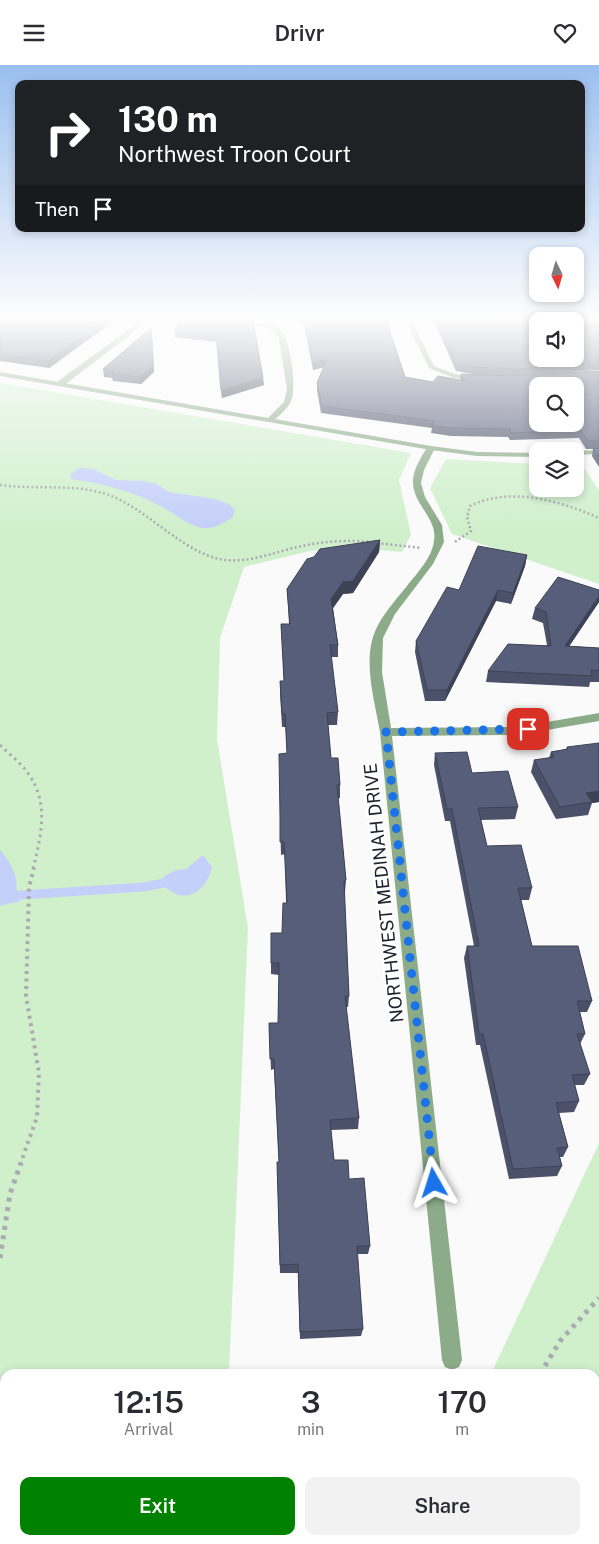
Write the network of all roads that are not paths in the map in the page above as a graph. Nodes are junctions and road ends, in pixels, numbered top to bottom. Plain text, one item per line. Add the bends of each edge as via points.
1 (83, 388) edge
2 (291, 388) edge
3 (270, 420) junction
4 (431, 448) junction
5 (599, 452) edge
6 (584, 453) edge
7 (529, 455) edge
8 (599, 717) edge
9 (386, 732) junction
10 (452, 1360) dead end

1 - 3 street
2 - 3 street via 290,396
3 - 4 street
4 - 7 street
4 - 9 street, NORTHWEST MEDINAH DRIVE via 416,482 434,516 439,542 387,619 378,638 377,664
5 - 6 street
8 - 9 street via 518,731
9 - 10 street, NORTHWEST MEDINAH DRIVE

